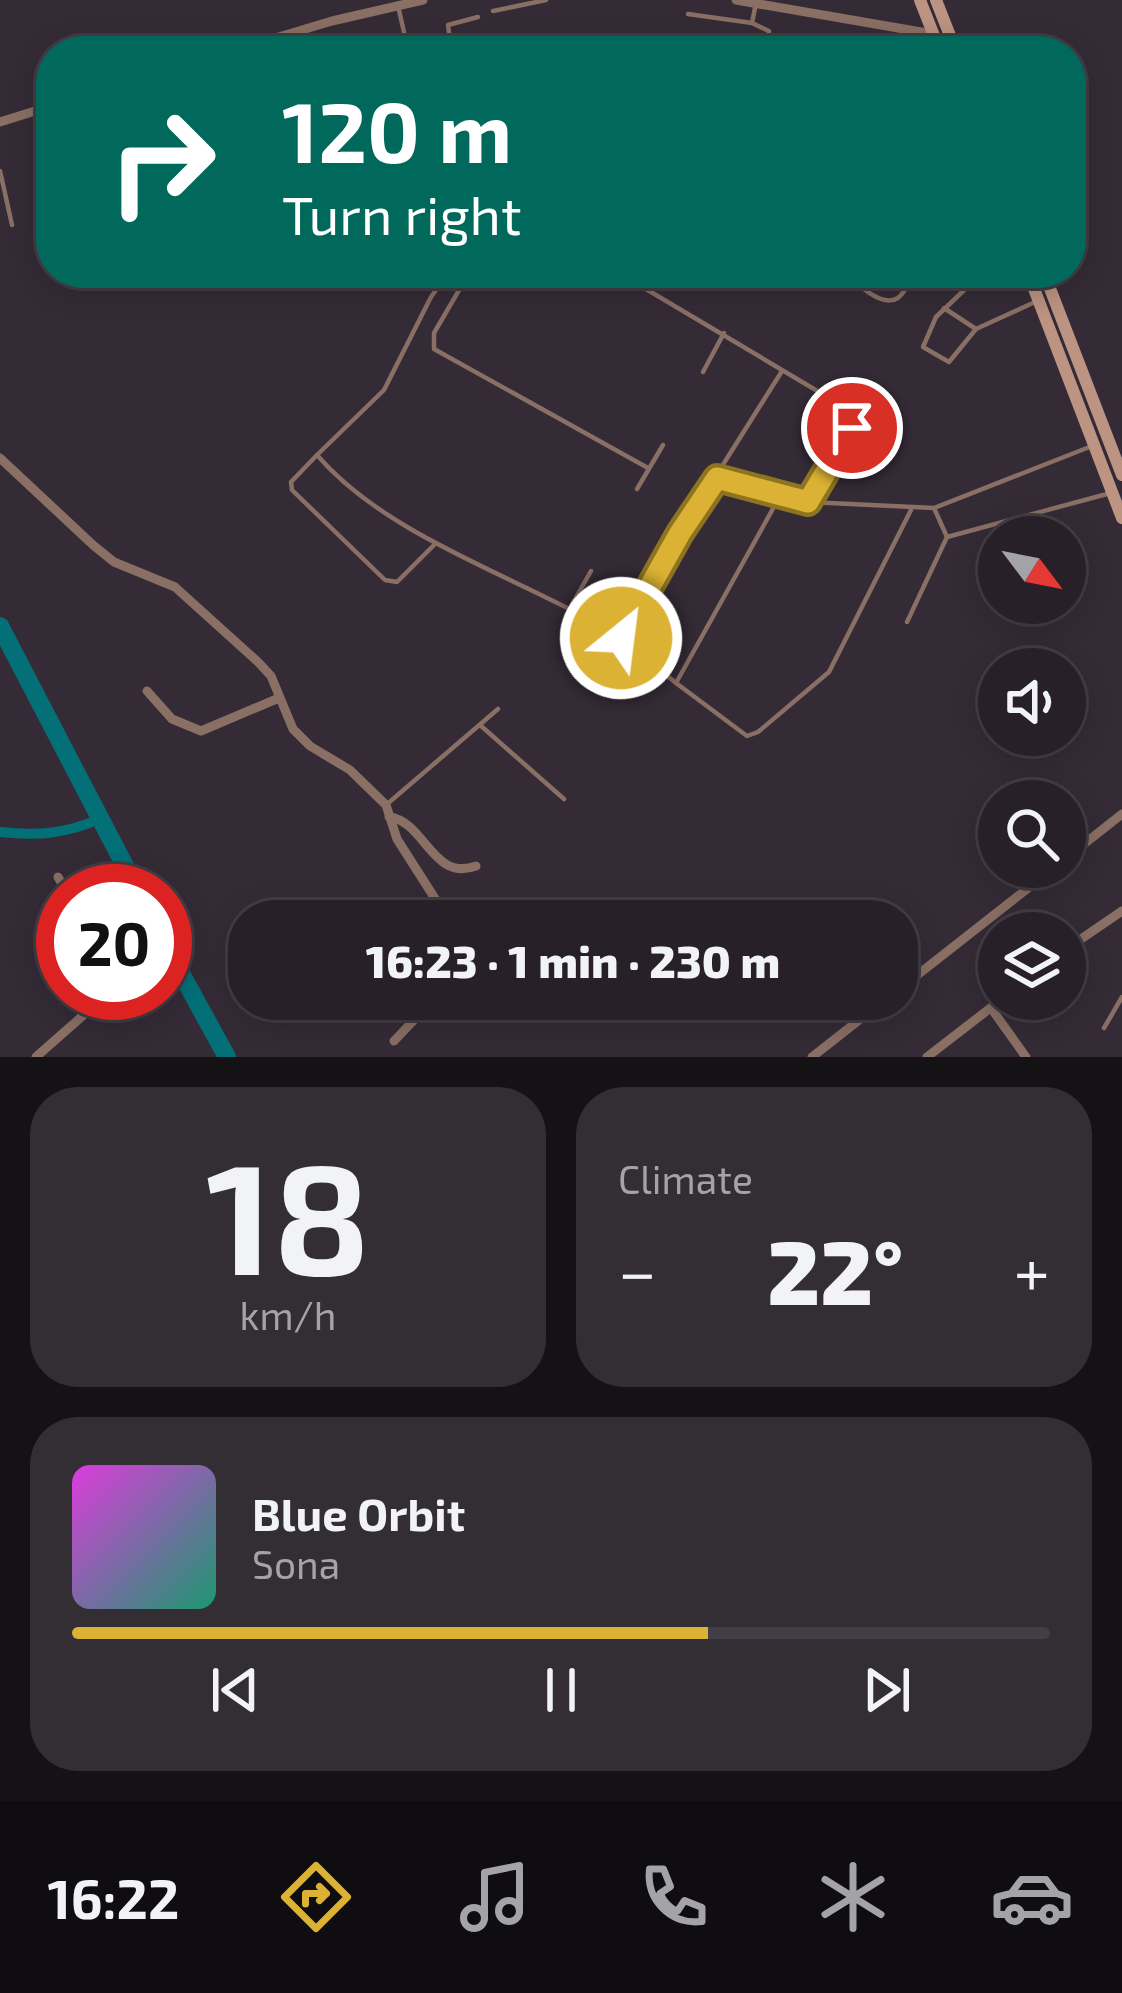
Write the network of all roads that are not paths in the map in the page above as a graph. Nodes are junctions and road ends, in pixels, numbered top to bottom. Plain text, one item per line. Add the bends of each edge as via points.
1 (423, 0) edge
2 (546, 0) edge
3 (736, 0) edge
4 (920, 0) edge
5 (936, 0) edge
6 (756, 3) junction
7 (398, 6) junction
8 (493, 11) dead end
9 (688, 14) dead end
10 (478, 16) dead end
11 (752, 22) junction
12 (933, 34) joint
13 (287, 36) edge
14 (405, 36) edge
15 (450, 36) edge
16 (768, 36) edge
17 (950, 36) edge
18 (36, 111) edge
19 (0, 122) edge
20 (0, 171) edge
21 (12, 225) dead end
22 (437, 288) edge
23 (460, 288) edge
24 (645, 288) edge
25 (863, 288) edge
26 (904, 288) edge
27 (966, 288) edge
28 (1034, 288) edge
29 (1050, 288) edge
30 (1039, 300) junction
31 (944, 308) junction
32 (976, 329) junction
33 (724, 333) junction
34 (783, 369) junction
35 (703, 371) dead end
36 (663, 445) dead end
37 (1094, 446) junction
38 (317, 455) junction
39 (0, 458) edge
40 (648, 468) junction
41 (1122, 475) edge
42 (717, 478) junction
43 (637, 489) dead end
44 (1112, 493) junction
45 (781, 496) junction
46 (808, 502) junction
47 (934, 508) junction
48 (911, 510) junction
49 (1122, 518) edge
50 (947, 537) junction
51 (435, 544) junction
52 (591, 571) dead end
53 (569, 610) junction
54 (907, 622) dead end
55 (621, 638) junction
56 (676, 682) junction
57 (146, 691) dead end
58 (279, 698) junction
59 (497, 710) dead end
60 (480, 725) junction
61 (564, 800) dead end
62 (387, 811) junction
63 (1122, 814) edge
64 (1086, 842) edge
65 (476, 866) dead end
66 (1028, 888) edge
67 (436, 900) edge
68 (1122, 911) edge
69 (1086, 936) edge
70 (918, 975) edge
71 (1122, 997) edge
72 (978, 1018) edge
73 (78, 1020) edge
74 (414, 1020) edge
75 (859, 1020) edge
76 (1000, 1020) edge
77 (1104, 1028) dead end
78 (394, 1041) dead end
79 (38, 1056) edge
80 (812, 1057) edge
81 (928, 1057) edge
82 (1026, 1057) edge

1 - 7 street
2 - 8 lane
3 - 6 street
4 - 12 main road
5 - 17 main road
6 - 11 lane
6 - 12 street
7 - 13 street
7 - 14 lane
9 - 11 lane
10 - 15 lane via 448,25
11 - 16 lane
18 - 19 street
20 - 21 lane
22 - 38 lane via 384,390
23 - 40 lane via 434,333 434,349
24 - 33 lane
25 - 26 lane via 889,300
27 - 31 lane
28 - 30 main road
29 - 41 main road
30 - 32 lane
30 - 37 main road
31 - 32 lane
31 - 32 lane via 922,341 929,352 953,361
33 - 34 lane
33 - 35 lane
34 - 42 lane
34 - 46 lane via 854,418
36 - 40 lane
37 - 44 main road
37 - 47 lane
38 - 51 lane
38 - 51 lane via 292,490 385,580 398,582
39 - 58 street via 114,562 175,586 272,676
40 - 43 lane
42 - 45 lane
42 - 55 lane
44 - 49 main road
44 - 50 lane
45 - 46 lane
45 - 56 lane
46 - 48 lane
47 - 48 lane
47 - 50 lane
48 - 56 lane via 829,672 758,731 738,732
50 - 54 lane
51 - 53 lane
52 - 53 lane
53 - 55 lane
55 - 56 lane
57 - 58 street via 172,719 201,731
58 - 62 street via 292,729 350,770
59 - 60 lane
60 - 61 lane
60 - 62 lane
62 - 65 street via 448,867
62 - 67 street
63 - 64 street
66 - 70 street
68 - 69 street
71 - 77 lane
72 - 81 street
73 - 79 street
74 - 78 street
75 - 80 street
76 - 82 street

